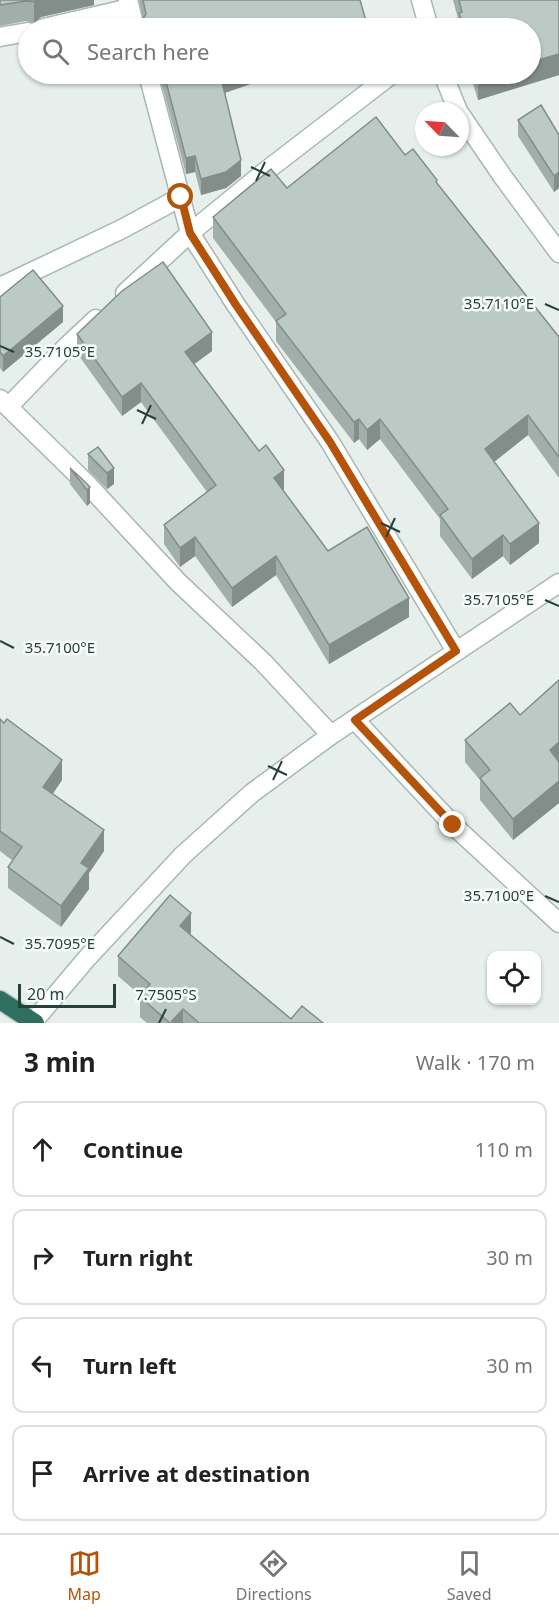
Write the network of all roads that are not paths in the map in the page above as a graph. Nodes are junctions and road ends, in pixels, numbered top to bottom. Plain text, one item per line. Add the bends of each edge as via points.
1 (421, 0) edge
2 (129, 4) edge
3 (79, 18) edge
4 (426, 18) edge
5 (18, 34) edge
6 (0, 37) edge
7 (151, 84) edge
8 (379, 84) edge
9 (447, 84) edge
10 (455, 102) edge
11 (469, 127) edge
12 (181, 197) junction
13 (190, 233) junction
14 (559, 253) edge
15 (0, 287) edge
16 (4, 403) edge
17 (559, 583) edge
18 (456, 651) junction
19 (355, 720) junction
20 (330, 735) junction
21 (559, 923) edge
22 (0, 1000) edge
23 (34, 1022) edge

1 - 4 street
2 - 3 street
5 - 6 street
7 - 12 street
8 - 13 street
9 - 10 street
11 - 14 street
12 - 13 street
12 - 15 street
13 - 16 street
13 - 18 street via 330,442
16 - 20 street
17 - 18 street
18 - 19 street
19 - 20 street
19 - 21 street via 453,825
20 - 23 street via 252,793 183,855
22 - 23 highway

